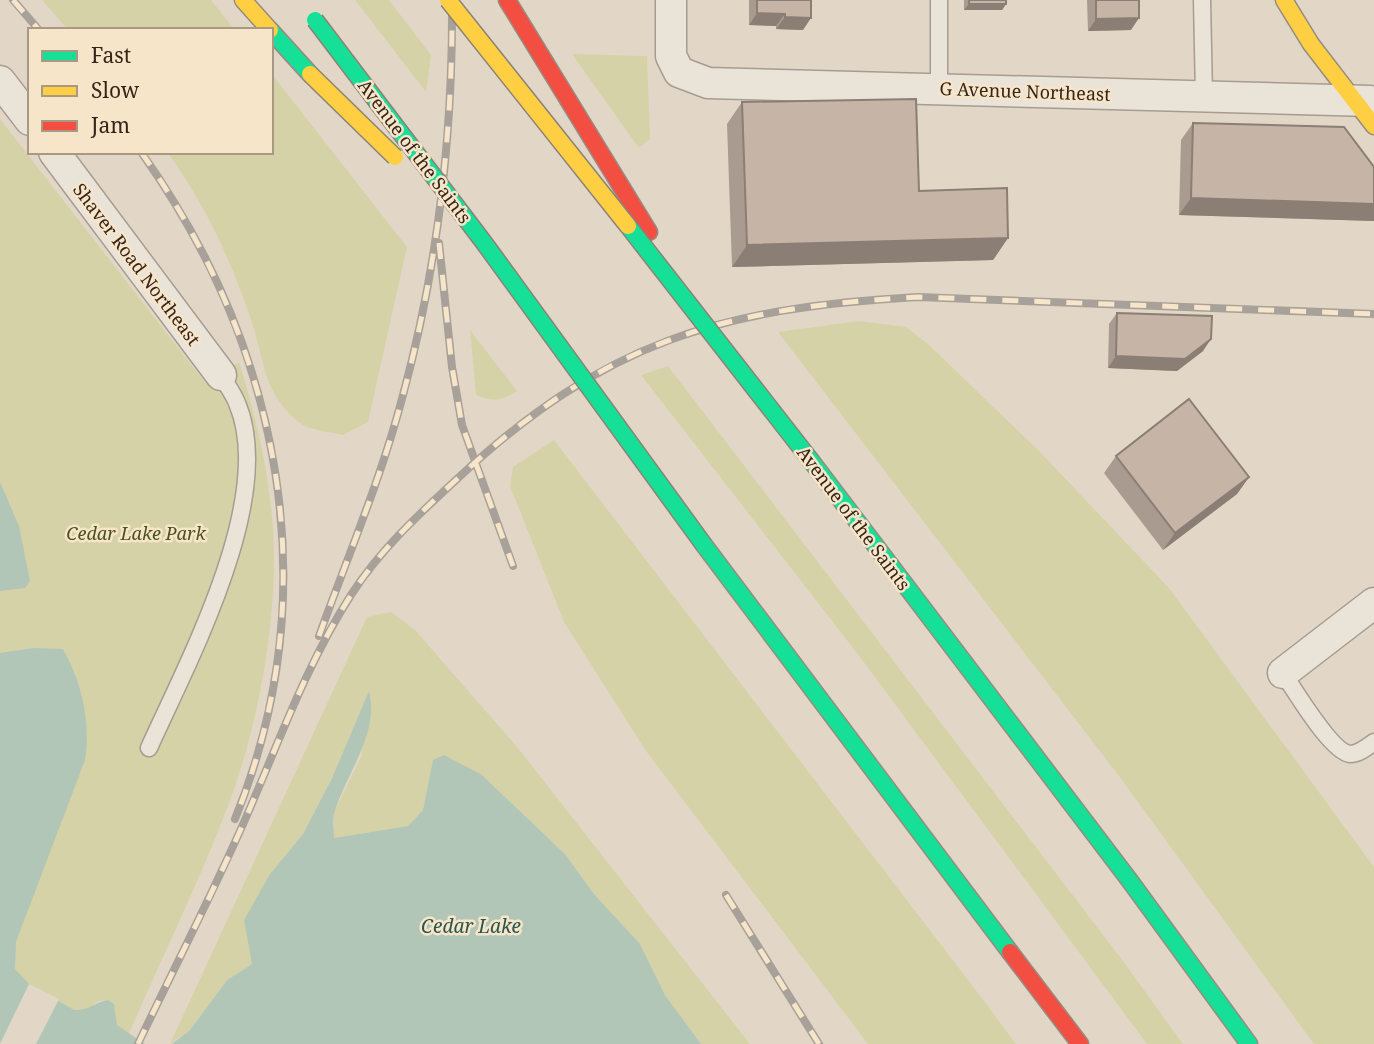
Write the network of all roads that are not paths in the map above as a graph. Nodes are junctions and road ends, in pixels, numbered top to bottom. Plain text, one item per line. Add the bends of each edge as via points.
1 (243, 0) edge
2 (448, 0) edge
3 (507, 0) edge
4 (671, 0) edge
5 (939, 0) edge
6 (1202, 0) edge
7 (1284, 0) edge
8 (312, 15) dead end
9 (269, 28) edge
10 (273, 32) edge
11 (0, 81) edge
12 (939, 89) junction
13 (1204, 96) junction
14 (1364, 101) edge
15 (28, 117) edge
16 (1374, 126) edge
17 (55, 154) edge
18 (485, 244) junction
19 (695, 309) junction
20 (221, 375) joint
21 (1374, 603) edge
22 (1283, 673) joint
23 (1374, 742) edge
24 (149, 748) dead end
25 (1080, 1044) edge
26 (1249, 1044) edge

1 - 9 main road
2 - 19 main road, Avenue of the Saints, bridge
3 - 19 main road, bridge
4 - 12 street, G Avenue Northeast via 671,56 679,72 708,83
5 - 12 lane
6 - 13 lane
7 - 14 main road via 1311,44
8 - 18 main road, Avenue of the Saints, bridge
10 - 18 main road, bridge
11 - 15 street
12 - 13 street, G Avenue Northeast
13 - 14 street, G Avenue Northeast
14 - 16 main road
17 - 20 street, Shaver Road Northeast
18 - 25 main road, Avenue of the Saints, bridge via 704,545
19 - 26 main road, Avenue of the Saints, bridge
20 - 24 lane via 237,403 244,430 246,466 236,536 228,570
21 - 22 street
22 - 23 lane via 1342,751 1361,751

